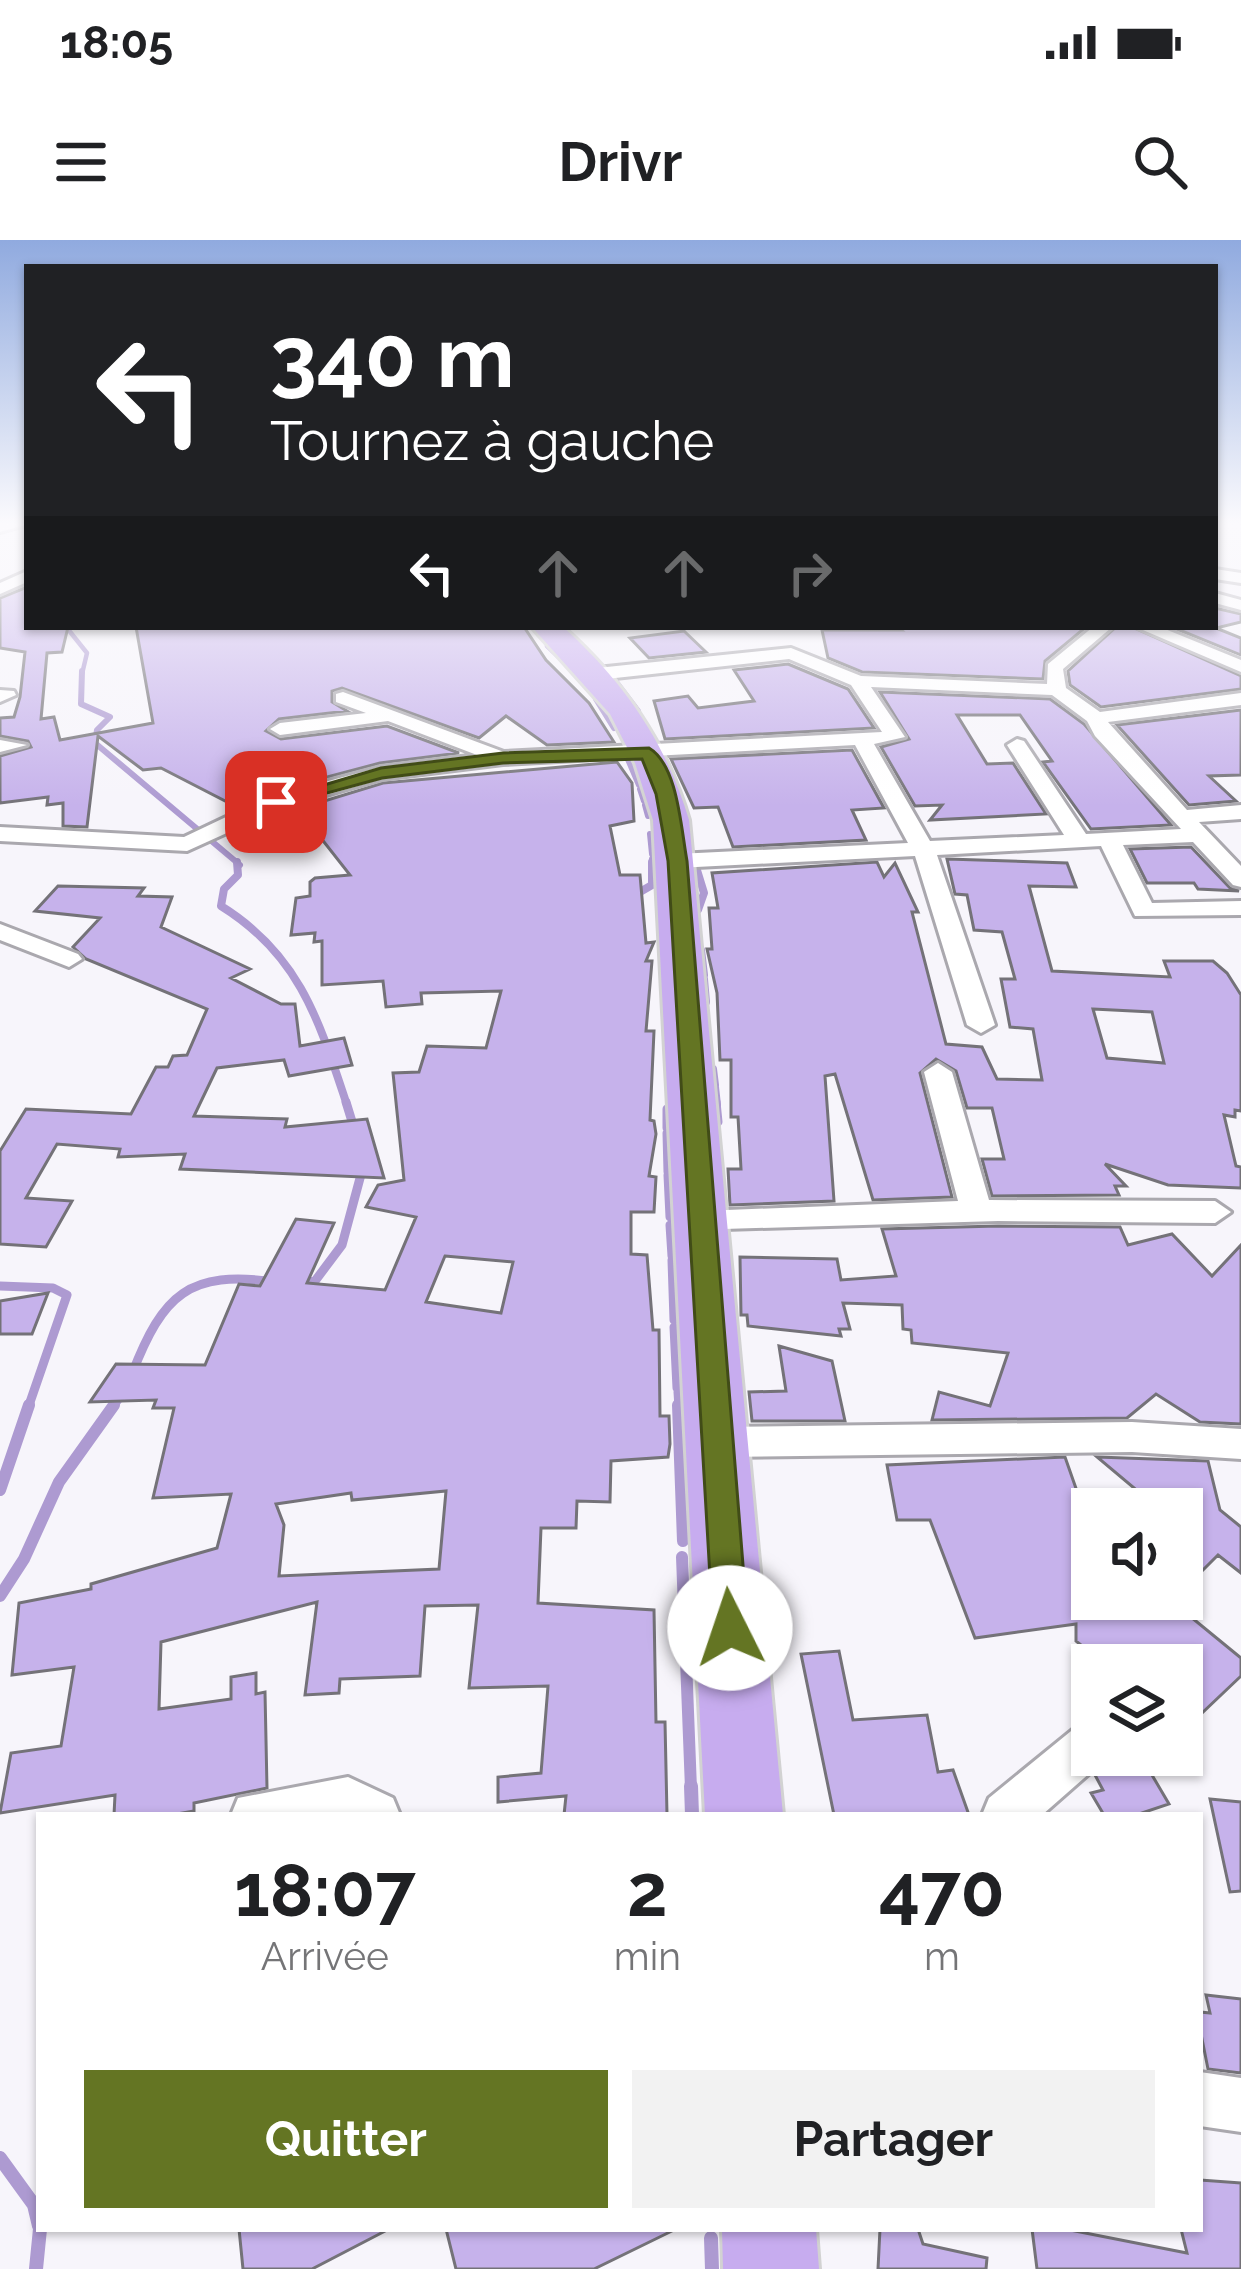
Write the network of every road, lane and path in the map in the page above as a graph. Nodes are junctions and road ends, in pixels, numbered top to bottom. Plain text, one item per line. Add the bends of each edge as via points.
1 (549, 630) edge
2 (1099, 630) edge
3 (1152, 630) edge
4 (1241, 668) edge
5 (597, 674) junction
6 (858, 681) junction
7 (1057, 690) junction
8 (343, 698) dead end
9 (1241, 699) edge
10 (389, 717) junction
11 (1096, 718) junction
12 (280, 729) dead end
13 (862, 740) junction
14 (1017, 746) dead end
15 (647, 751) junction
16 (503, 758) junction
17 (1241, 812) edge
18 (1188, 826) junction
19 (0, 834) edge
20 (1110, 841) junction
21 (1081, 842) junction
22 (925, 852) junction
23 (677, 861) junction
24 (1240, 878) edge
25 (1241, 908) edge
26 (0, 931) edge
27 (69, 959) dead end
28 (980, 1025) dead end
29 (938, 1072) dead end
30 (976, 1210) junction
31 (1215, 1212) dead end
32 (701, 1222) junction
33 (716, 1442) junction
34 (1241, 1444) edge
35 (1071, 1760) edge
36 (274, 1812) edge
37 (370, 1812) edge
38 (744, 1812) edge
39 (1010, 1812) edge
40 (1203, 2099) edge
41 (1241, 2105) edge
42 (770, 2232) edge
43 (771, 2269) edge

1 - 5 main road
2 - 7 street via 1054,668
3 - 4 street
5 - 6 street via 791,653
5 - 15 main road
6 - 7 street
6 - 13 street via 895,737
7 - 11 street
8 - 10 street
9 - 11 street
10 - 12 street
10 - 16 street
11 - 18 street
13 - 15 street
13 - 22 street
14 - 21 street
15 - 16 street
15 - 23 main road via 665,794
16 - 19 street via 351,779 276,802 187,844
17 - 18 street
18 - 20 street
18 - 24 street
20 - 21 street
20 - 25 street via 1144,910
21 - 22 street
22 - 23 street
22 - 28 street
23 - 32 main road
26 - 27 street
29 - 30 street
30 - 31 street
30 - 32 street
32 - 33 main road
33 - 34 street via 1132,1437
33 - 38 main road
35 - 39 street
36 - 37 street via 348,1800
40 - 41 street
42 - 43 main road

